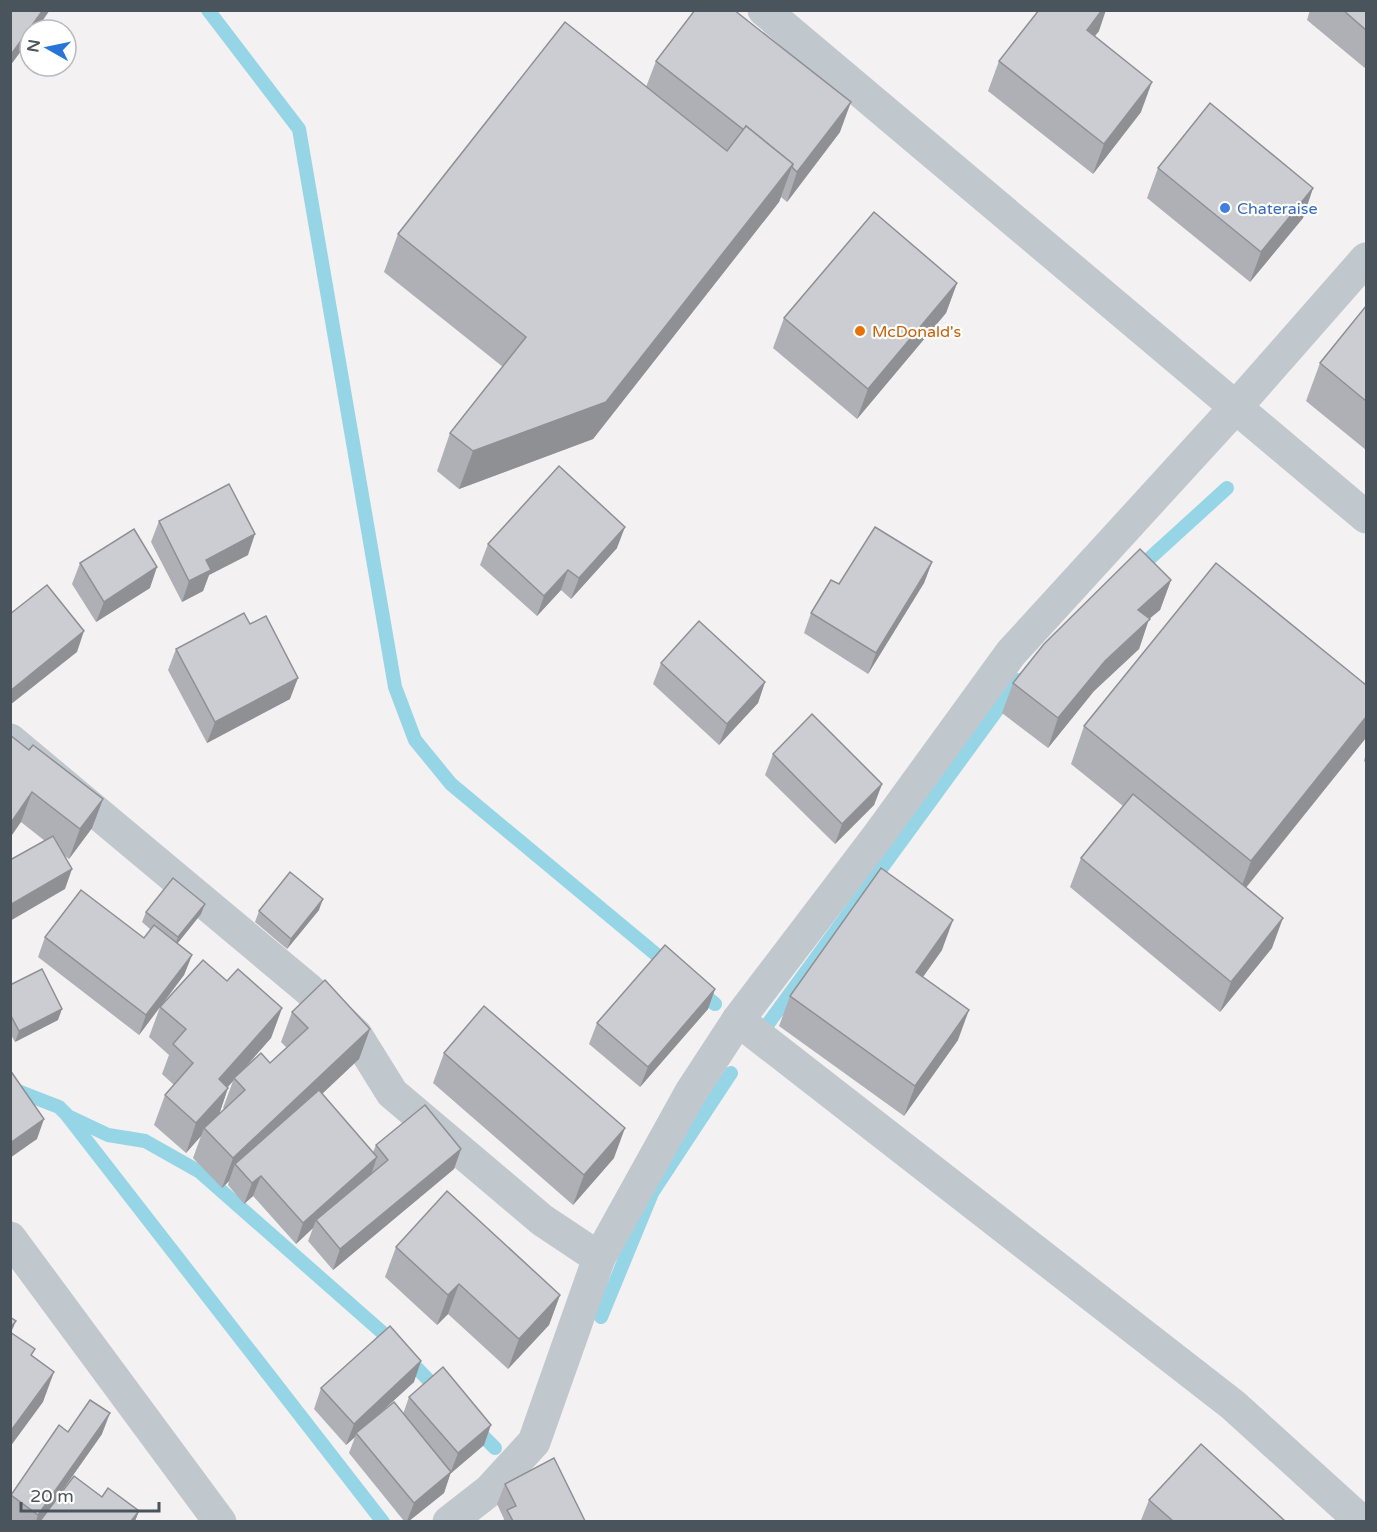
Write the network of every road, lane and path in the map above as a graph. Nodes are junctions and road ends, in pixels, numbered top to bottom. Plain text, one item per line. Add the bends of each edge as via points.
1 (764, 10) edge
2 (1366, 259) edge
3 (1235, 408) junction
4 (1366, 517) edge
5 (10, 740) edge
6 (738, 1020) junction
7 (10, 1238) edge
8 (599, 1258) junction
9 (220, 1521) edge
10 (449, 1521) edge
11 (1362, 1521) edge

1 - 3 street
2 - 3 street
3 - 4 street
3 - 6 street via 1011,653
5 - 8 street via 308,988 356,1035 392,1093 542,1220
6 - 8 street via 691,1092
6 - 11 street via 1233,1405
7 - 9 street
8 - 10 street via 534,1442 490,1490

